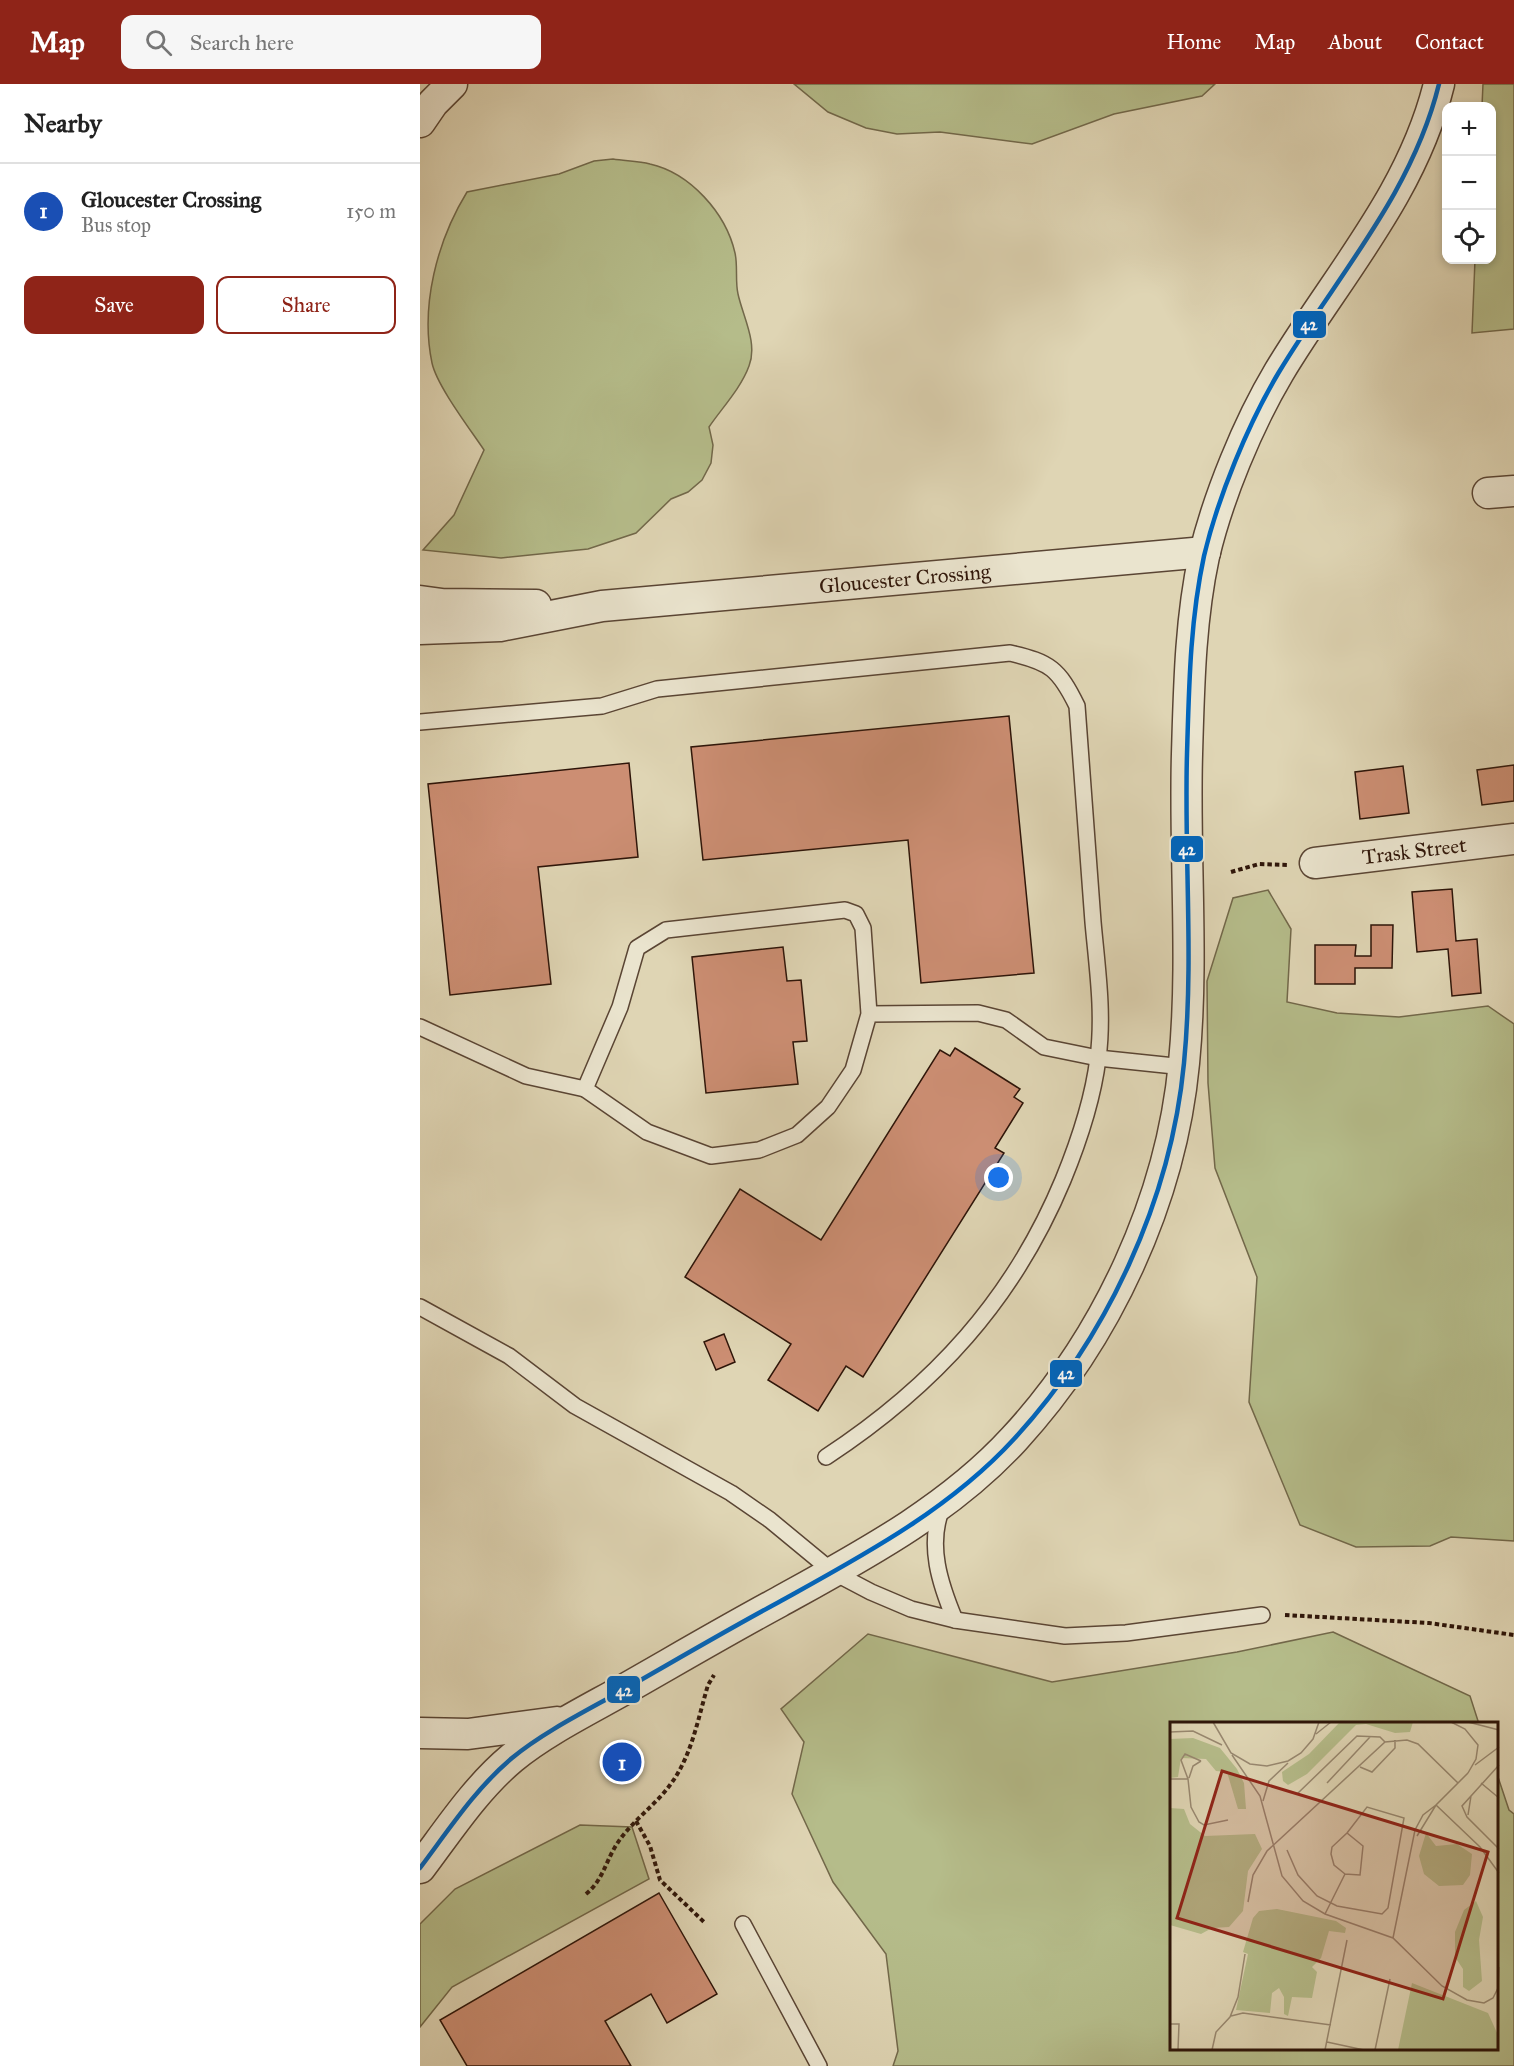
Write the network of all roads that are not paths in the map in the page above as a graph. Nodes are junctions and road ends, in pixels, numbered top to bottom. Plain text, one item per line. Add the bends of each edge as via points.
1 (452, 84) edge
2 (1439, 84) edge
3 (420, 122) edge
4 (1205, 552) junction
5 (420, 601) edge
6 (602, 606) junction
7 (420, 629) edge
8 (420, 722) edge
9 (1514, 839) edge
10 (1315, 863) road end
11 (869, 1014) junction
12 (420, 1027) edge
13 (1098, 1058) junction
14 (1184, 1067) junction
15 (585, 1089) junction
16 (420, 1307) edge
17 (826, 1457) dead end
18 (944, 1503) junction
19 (833, 1572) junction
20 (1262, 1615) road end
21 (955, 1620) junction
22 (572, 1719) junction
23 (420, 1732) edge
24 (420, 1868) edge
25 (743, 1924) dead end
26 (819, 2066) edge

1 - 3 street
2 - 4 street via 1430,120 1382,219 1273,384 1237,456
4 - 6 street, Gloucester Crossing
4 - 14 street via 1190,645
5 - 6 street, Gloucester Crossing
6 - 7 street, Gloucester Crossing via 500,626
8 - 13 lane via 602,705 657,689 1010,653 1040,660 1064,679 1077,706 1100,1002
9 - 10 street, Trask Street
11 - 13 lane via 978,1013 1006,1020 1044,1047
11 - 15 lane via 853,1070 828,1107 797,1135 759,1150 711,1156 647,1132
11 - 15 lane via 863,928 856,914 845,910 666,930 637,948 620,1007
12 - 15 lane via 526,1076
13 - 14 lane
13 - 17 lane via 1072,1157 1030,1250 1002,1293 940,1368 905,1400
14 - 18 street via 1168,1159 1153,1206 1138,1246 1078,1358 1013,1440
16 - 19 lane via 509,1356 575,1407 732,1493
18 - 19 street
18 - 21 lane via 934,1542 941,1587
19 - 21 lane via 911,1609
19 - 22 street
20 - 21 lane via 1126,1633 1065,1636
22 - 23 street via 468,1734
22 - 24 street via 512,1758 473,1798
25 - 26 lane

